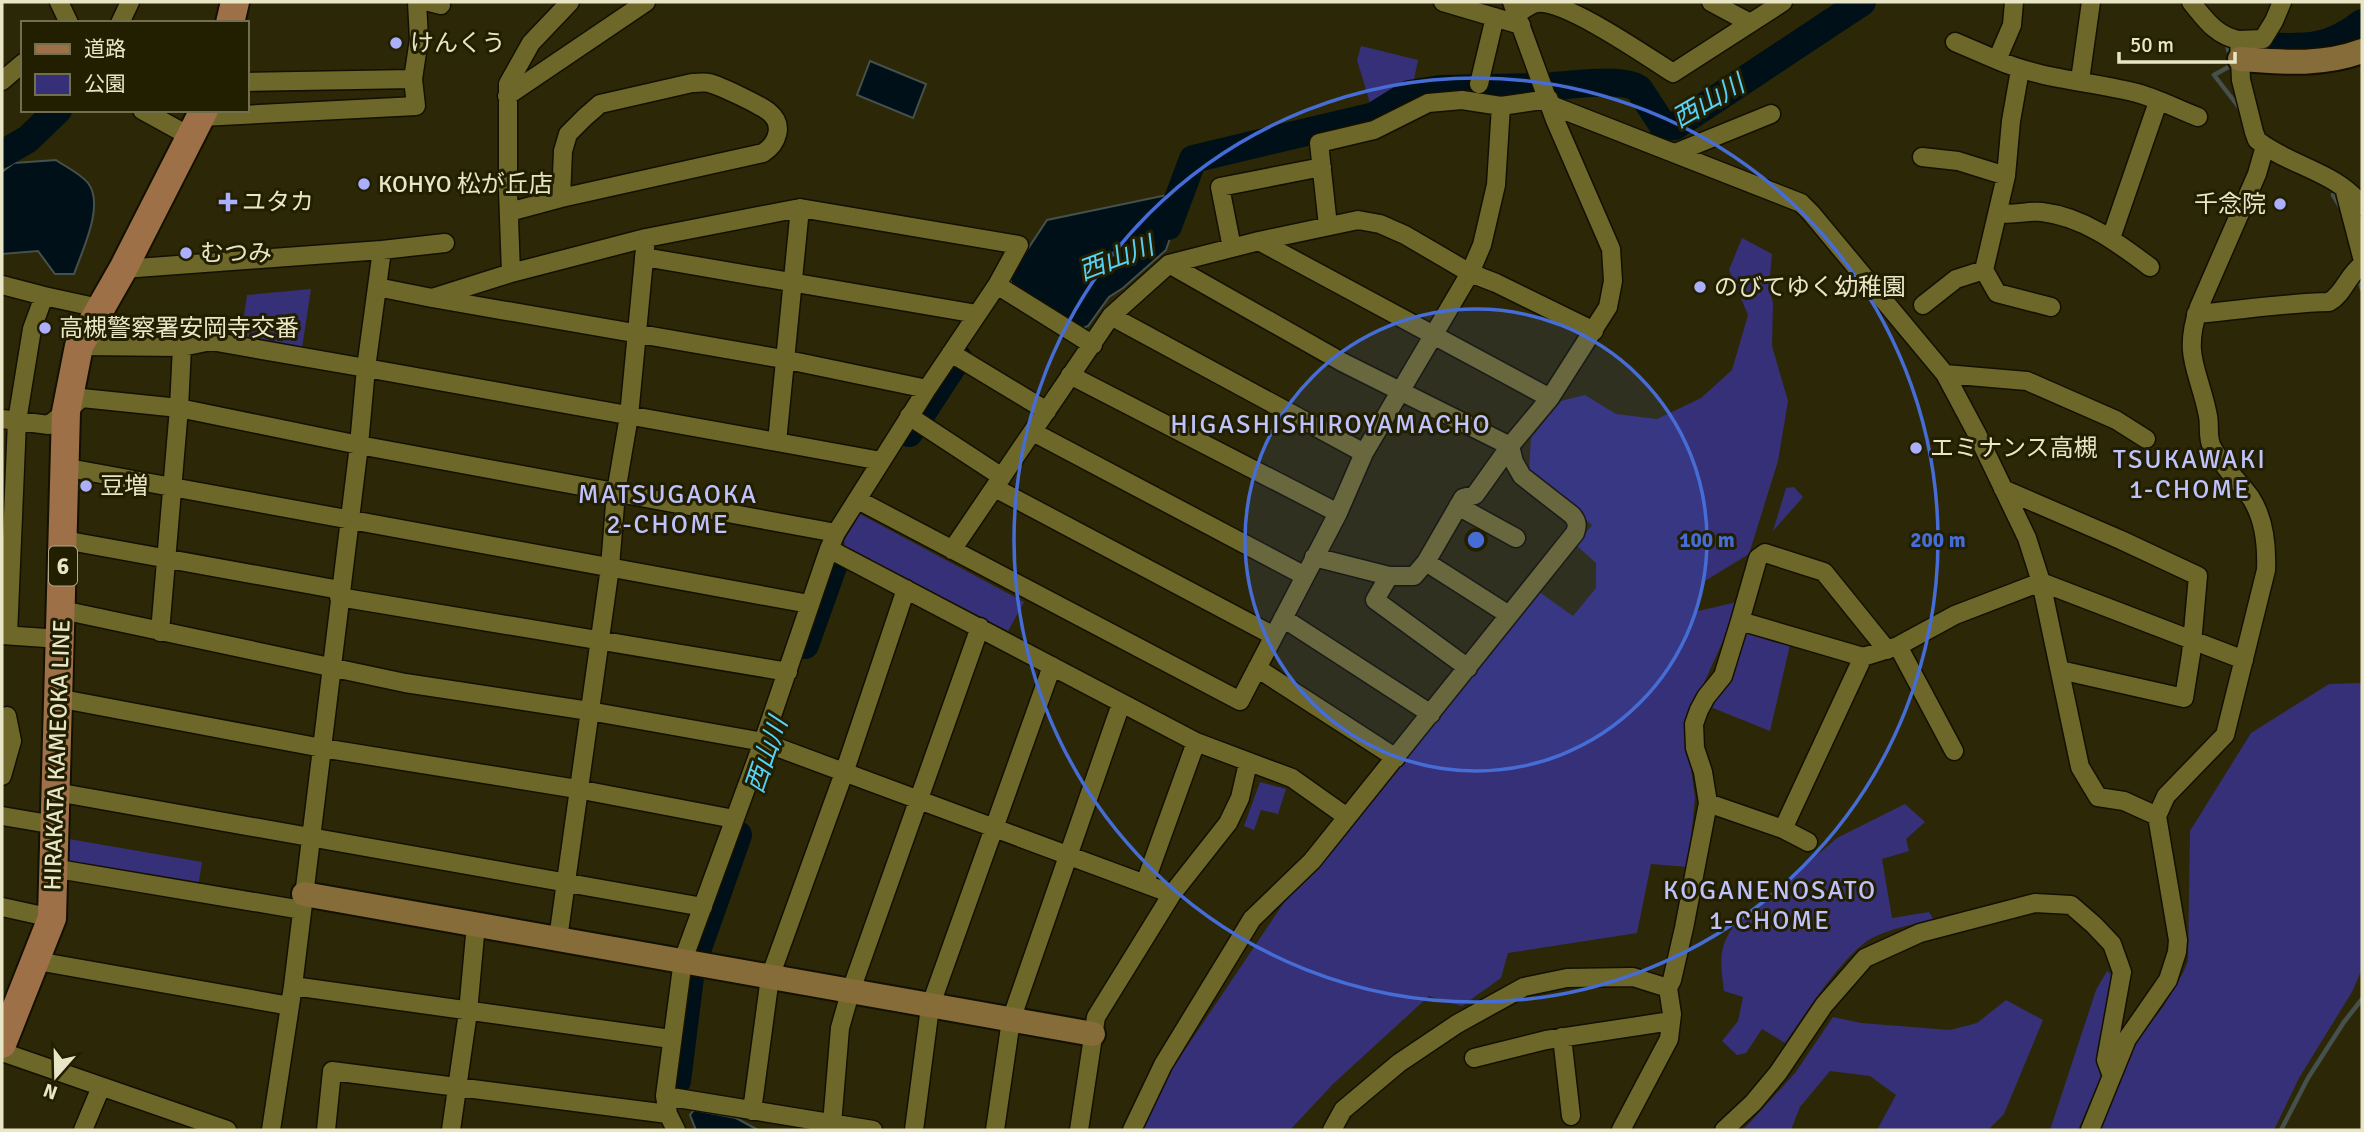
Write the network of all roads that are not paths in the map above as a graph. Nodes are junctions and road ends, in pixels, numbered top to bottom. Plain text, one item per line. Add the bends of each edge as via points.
1 (59, 2) edge
2 (130, 2) edge
3 (235, 2) edge
4 (417, 2) edge
5 (646, 2) edge
6 (1443, 2) edge
7 (1711, 2) edge
8 (1783, 2) edge
9 (2014, 2) edge
10 (2091, 2) edge
11 (2191, 2) edge
12 (2282, 2) edge
13 (565, 3) edge
14 (1517, 13) edge
15 (1495, 17) junction
16 (68, 21) edge
17 (121, 21) edge
18 (230, 21) edge
19 (1750, 23) junction
20 (1955, 42) dead end
21 (2239, 49) junction
22 (2362, 51) edge
23 (1997, 60) junction
24 (21, 65) edge
25 (2020, 70) junction
26 (413, 79) junction
27 (2080, 80) junction
28 (2, 82) edge
29 (248, 82) edge
30 (1479, 84) dead end
31 (507, 96) junction
32 (1550, 102) junction
33 (2158, 102) junction
34 (1501, 106) junction
35 (152, 112) edge
36 (1760, 113) dead end
37 (2198, 117) dead end
38 (199, 122) edge
39 (2264, 146) junction
40 (1675, 153) junction
41 (1922, 157) dead end
42 (1322, 167) junction
43 (2006, 176) junction
44 (2344, 188) junction
45 (561, 198) junction
46 (2362, 206) edge
47 (800, 208) junction
48 (509, 212) junction
49 (1998, 213) junction
50 (1328, 226) junction
51 (646, 238) junction
52 (2111, 238) junction
53 (1259, 241) junction
54 (444, 243) dead end
55 (1232, 248) junction
56 (382, 250) junction
57 (644, 257) junction
58 (1169, 264) junction
59 (2359, 265) edge
60 (2150, 267) dead end
61 (123, 269) junction
62 (1984, 270) junction
63 (511, 273) junction
64 (1470, 273) junction
65 (793, 281) junction
66 (2, 285) edge
67 (997, 285) junction
68 (377, 287) junction
69 (44, 296) junction
70 (432, 298) junction
71 (1923, 305) dead end
72 (2051, 307) dead end
73 (99, 308) junction
74 (977, 314) junction
75 (2196, 314) junction
76 (1111, 316) junction
77 (1594, 331) junction
78 (635, 335) junction
79 (1433, 335) junction
80 (1093, 345) junction
81 (79, 346) junction
82 (182, 347) junction
83 (951, 353) junction
84 (783, 359) junction
85 (366, 368) junction
86 (1945, 374) junction
87 (1070, 375) junction
88 (927, 389) junction
89 (1399, 392) junction
90 (1550, 398) junction
91 (179, 408) junction
92 (1047, 411) junction
93 (66, 412) junction
94 (629, 416) junction
95 (909, 416) junction
96 (9, 420) edge
97 (1033, 432) junction
98 (2146, 439) dead end
99 (777, 442) junction
100 (359, 445) junction
101 (1510, 446) junction
102 (1364, 453) junction
103 (881, 461) junction
104 (64, 467) junction
105 (999, 483) junction
106 (172, 488) junction
107 (2003, 489) junction
108 (617, 492) junction
109 (858, 500) junction
110 (1458, 506) junction
111 (1338, 513) junction
112 (349, 518) junction
113 (1516, 538) dead end
114 (64, 540) junction
115 (832, 541) junction
116 (952, 550) junction
117 (1314, 557) junction
118 (165, 558) junction
119 (1426, 562) junction
120 (610, 567) junction
121 (1305, 576) junction
122 (1389, 576) junction
123 (2041, 582) junction
124 (906, 589) junction
125 (340, 594) junction
126 (809, 604) junction
127 (61, 610) junction
128 (1509, 615) junction
129 (1283, 618) junction
130 (1740, 621) junction
131 (980, 627) junction
132 (160, 632) junction
133 (5, 635) edge
134 (1274, 636) junction
135 (61, 639) junction
136 (2192, 640) junction
137 (600, 642) junction
138 (1893, 648) junction
139 (1863, 657) junction
140 (2244, 660) junction
141 (331, 666) junction
142 (1052, 666) junction
143 (1256, 668) junction
144 (1468, 668) junction
145 (2060, 670) junction
146 (788, 672) junction
147 (57, 698) junction
148 (1121, 704) junction
149 (589, 711) junction
150 (1431, 715) junction
151 (7, 716) dead end
152 (763, 741) junction
153 (1196, 742) junction
154 (322, 748) junction
155 (1954, 751) dead end
156 (1396, 758) junction
157 (1248, 763) junction
158 (845, 770) junction
159 (2, 776) edge
160 (577, 789) junction
161 (56, 792) junction
162 (918, 798) junction
163 (1708, 803) junction
164 (2, 816) edge
165 (2157, 816) junction
166 (1347, 817) junction
167 (734, 819) junction
168 (55, 825) junction
169 (995, 826) junction
170 (1783, 829) junction
171 (311, 836) junction
172 (1808, 842) dead end
173 (1068, 854) junction
174 (52, 868) junction
175 (567, 881) junction
176 (1145, 883) junction
177 (1172, 894) junction
178 (303, 902) junction
179 (2, 906) edge
180 (703, 907) junction
181 (52, 918) junction
182 (476, 924) junction
183 (558, 939) junction
184 (37, 961) junction
185 (683, 961) junction
186 (770, 977) junction
187 (293, 986) junction
188 (1668, 988) junction
189 (850, 993) junction
190 (290, 1006) junction
191 (930, 1007) junction
192 (468, 1012) junction
193 (1011, 1020) junction
194 (1671, 1021) junction
195 (1093, 1034) junction
196 (1562, 1037) junction
197 (671, 1038) junction
198 (2, 1044) edge
199 (2, 1052) edge
200 (1474, 1058) dead end
201 (2112, 1076) junction
202 (457, 1086) junction
203 (101, 1087) junction
204 (665, 1096) junction
205 (752, 1111) junction
206 (1571, 1116) dead end
207 (672, 1122) edge
208 (832, 1124) junction
209 (801, 1125) edge
210 (83, 1130) edge
211 (227, 1130) edge
212 (271, 1130) edge
213 (326, 1130) edge
214 (451, 1130) edge
215 (873, 1130) edge
216 (914, 1130) edge
217 (995, 1130) edge
218 (1079, 1130) edge
219 (1132, 1130) edge
220 (1332, 1130) edge
221 (1621, 1130) edge
222 (1724, 1130) edge
223 (2090, 1130) edge

1 - 16 street
2 - 17 street
3 - 18 main road
4 - 26 street via 419,39
5 - 31 street
6 - 15 street
7 - 19 street
8 - 19 street
9 - 23 street via 2012,25
10 - 27 street
11 - 21 street
12 - 21 street via 2263,39
13 - 31 street via 531,43 508,84
14 - 15 street
14 - 19 street via 1535,3 1552,3 1673,73
14 - 32 street
15 - 30 street
20 - 23 street
21 - 22 street via 2294,63 2334,60
21 - 39 street via 2253,132
23 - 25 street
24 - 28 street
25 - 27 street
25 - 43 street
26 - 29 street
26 - 38 street via 416,106
27 - 33 street
31 - 48 street
32 - 34 street
32 - 40 street
32 - 77 street via 1611,249 1613,281 1608,307
33 - 37 street
33 - 52 street
34 - 42 street via 1462,100 1428,103 1374,130 1319,143
34 - 64 street via 1496,185 1482,245
35 - 38 street
36 - 40 street
38 - 61 main road, HIRAKATA KAMEOKA LINE / 6
39 - 44 street
39 - 75 street via 2257,174
40 - 86 street via 1801,203
41 - 43 street via 1958,161
42 - 50 street
42 - 55 street via 1220,187
43 - 49 street
44 - 46 street
44 - 59 street
45 - 45 street via 762,153 772,148 778,136 777,122 770,113 708,83 600,104 568,134
45 - 48 street
47 - 51 street
47 - 65 street
47 - 67 street via 1019,245
48 - 63 street
49 - 52 street via 2040,211
49 - 62 street
50 - 53 street
50 - 64 street via 1358,220 1380,224
51 - 57 street
51 - 63 street
52 - 60 street
53 - 55 street
53 - 79 street
54 - 56 street
55 - 58 street
56 - 61 street
56 - 68 street
57 - 65 street
57 - 78 street
58 - 76 street
58 - 89 street
59 - 75 street via 2329,302
61 - 73 main road, HIRAKATA KAMEOKA LINE / 6
62 - 71 street via 1956,279
62 - 72 street via 1997,293
63 - 70 street
64 - 77 street
64 - 79 street
65 - 74 street
65 - 84 street
66 - 69 street
67 - 74 street
67 - 80 street
68 - 70 street
68 - 85 street
69 - 73 street
69 - 96 street
70 - 78 street
73 - 81 main road, HIRAKATA KAMEOKA LINE / 6
74 - 83 street
75 - 140 street via 2191,328 2192,356 2208,416 2210,445 2250,498 2267,544 2266,570
76 - 80 street
76 - 102 street
77 - 90 street
78 - 84 street
78 - 94 street
79 - 89 street
79 - 90 street
80 - 87 street
81 - 82 street
81 - 93 main road, HIRAKATA KAMEOKA LINE / 6
82 - 85 street via 211,341
82 - 91 street
83 - 88 street
83 - 92 street
84 - 88 street
84 - 99 street
85 - 94 street
85 - 100 street
86 - 98 street via 2027,381 2075,400
86 - 107 street
87 - 92 street
87 - 111 street
88 - 95 street
89 - 101 street
89 - 102 street
90 - 101 street
91 - 93 street via 82,398
91 - 100 street
91 - 106 street
92 - 97 street
93 - 96 street via 49,425
93 - 104 main road, HIRAKATA KAMEOKA LINE / 6
94 - 99 street
94 - 108 street
95 - 103 street
95 - 105 street
96 - 133 street
97 - 105 street
97 - 121 street
99 - 103 street
100 - 108 street
100 - 112 street
101 - 110 street via 1475,495 1463,498
101 - 128 street via 1522,476 1572,515 1577,527
102 - 111 street
103 - 109 street
104 - 106 street
104 - 114 main road, HIRAKATA KAMEOKA LINE / 6
105 - 116 street
105 - 134 street
106 - 112 street
106 - 118 street
107 - 123 street via 2027,538
107 - 136 street via 2199,576
108 - 115 street
108 - 120 street
109 - 115 street
109 - 116 street
110 - 113 street
110 - 119 street
111 - 117 street
112 - 120 street
112 - 125 street
114 - 118 street
114 - 127 main road, HIRAKATA KAMEOKA LINE / 6
115 - 124 street
115 - 126 street
116 - 143 street via 1240,701
117 - 121 street
117 - 122 street
118 - 125 street
118 - 132 street
119 - 122 street via 1414,576
119 - 128 street
120 - 126 street
120 - 137 street
121 - 129 street
122 - 144 street via 1374,600
123 - 136 street
123 - 138 street via 1955,615
123 - 145 street
124 - 131 street
124 - 158 street
125 - 137 street
125 - 141 street
126 - 146 street
127 - 132 street
127 - 135 main road, HIRAKATA KAMEOKA LINE / 6
128 - 144 street
129 - 134 street
129 - 150 street
130 - 138 street via 1758,558 1765,553 1825,572
130 - 139 street
130 - 163 street via 1723,676 1694,724
131 - 142 street
131 - 162 street
132 - 141 street
133 - 135 street
134 - 143 street
135 - 147 main road, HIRAKATA KAMEOKA LINE / 6
136 - 140 street
136 - 145 street via 2184,698
137 - 146 street
137 - 149 street
138 - 139 street
138 - 155 street
139 - 170 street
140 - 165 street via 2225,735 2166,796
141 - 149 street via 405,683
141 - 154 street
142 - 148 street
142 - 169 street
143 - 156 street
144 - 150 street
145 - 165 street via 2080,767 2098,797 2124,801
146 - 152 street
147 - 154 street
147 - 161 main road, HIRAKATA KAMEOKA LINE / 6
148 - 153 street
148 - 173 street
149 - 152 street
149 - 160 street
150 - 156 street
151 - 159 street via 12,741
152 - 158 street
152 - 167 street
153 - 157 street
153 - 176 street
154 - 160 street
154 - 171 street
156 - 166 street
157 - 166 street via 1292,778
157 - 177 street via 1228,823
158 - 162 street
158 - 186 street
160 - 167 street
160 - 175 street
161 - 168 main road, HIRAKATA KAMEOKA LINE / 6
161 - 171 street
162 - 169 street
162 - 189 street
163 - 170 street
163 - 188 street
164 - 168 street
165 - 201 street via 2177,952 2168,981 2127,1039
166 - 219 street via 1312,861 1252,919 1163,1065
167 - 180 street
168 - 174 main road, HIRAKATA KAMEOKA LINE / 6
169 - 173 street
169 - 191 street
170 - 172 street
171 - 175 street
171 - 178 street
173 - 176 street
173 - 193 street
174 - 178 street
174 - 181 main road, HIRAKATA KAMEOKA LINE / 6
175 - 180 street
175 - 183 street
176 - 177 street
177 - 195 street via 1096,1017
178 - 182 street
178 - 187 street
179 - 181 street
180 - 185 street
181 - 184 main road, HIRAKATA KAMEOKA LINE / 6
182 - 183 street
182 - 192 street
183 - 185 street
184 - 190 street
184 - 198 main road, HIRAKATA KAMEOKA LINE / 6
185 - 186 street
185 - 197 street
186 - 189 street
186 - 205 street
187 - 190 street
187 - 192 street
188 - 194 street
188 - 220 street via 1633,977 1567,978 1524,987 1399,1063 1343,1110
189 - 191 street
189 - 208 street via 840,1028
190 - 212 street
191 - 193 street
191 - 216 street
192 - 197 street
192 - 202 street
193 - 195 street
193 - 217 street
194 - 196 street
194 - 221 street via 1669,1039
195 - 218 street
196 - 200 street
196 - 206 street
197 - 204 street
199 - 203 street
201 - 222 street via 2106,1060 2122,972 2112,944 2071,905 2035,903 1920,933 1865,958 1824,1005 1778,1073
201 - 223 street
202 - 207 street
202 - 213 street via 332,1071
202 - 214 street
203 - 210 street
203 - 211 street
204 - 205 street
204 - 207 street
205 - 209 street
208 - 209 street
208 - 215 street

